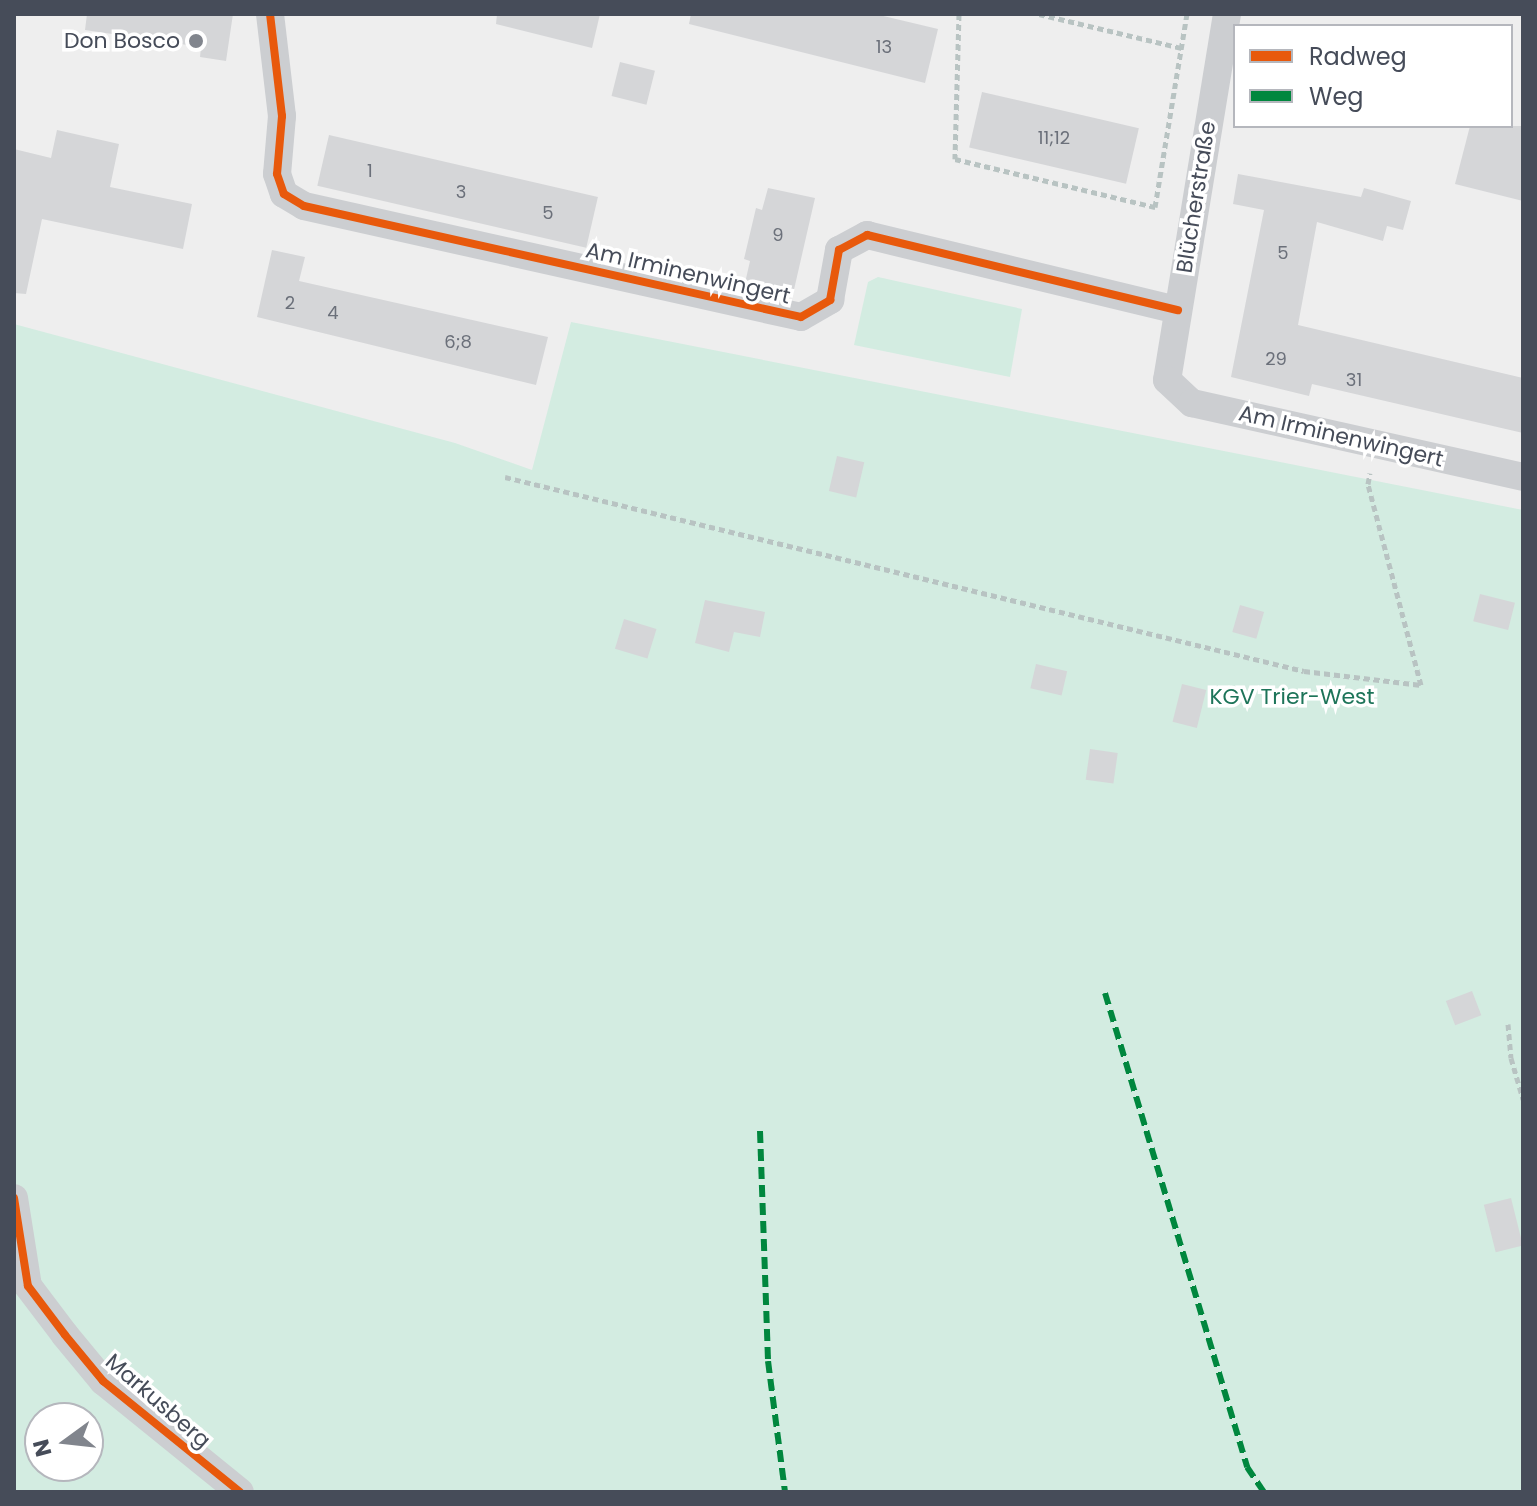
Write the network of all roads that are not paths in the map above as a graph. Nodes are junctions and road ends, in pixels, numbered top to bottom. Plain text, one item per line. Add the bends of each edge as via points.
1 (270, 14) edge
2 (1227, 14) edge
3 (1178, 310) junction
4 (1167, 380) joint
5 (1523, 477) edge
6 (14, 1198) edge
7 (240, 1492) edge

1 - 3 street, Am Irminenwingert via 282,116 277,174 284,194 304,206 801,317 830,300 839,250 867,235
2 - 3 street, Blücherstraße
3 - 4 street, Blücherstraße
4 - 5 street, Am Irminenwingert via 1192,403
6 - 7 street, Markusberg via 28,1286 65,1335 103,1381

